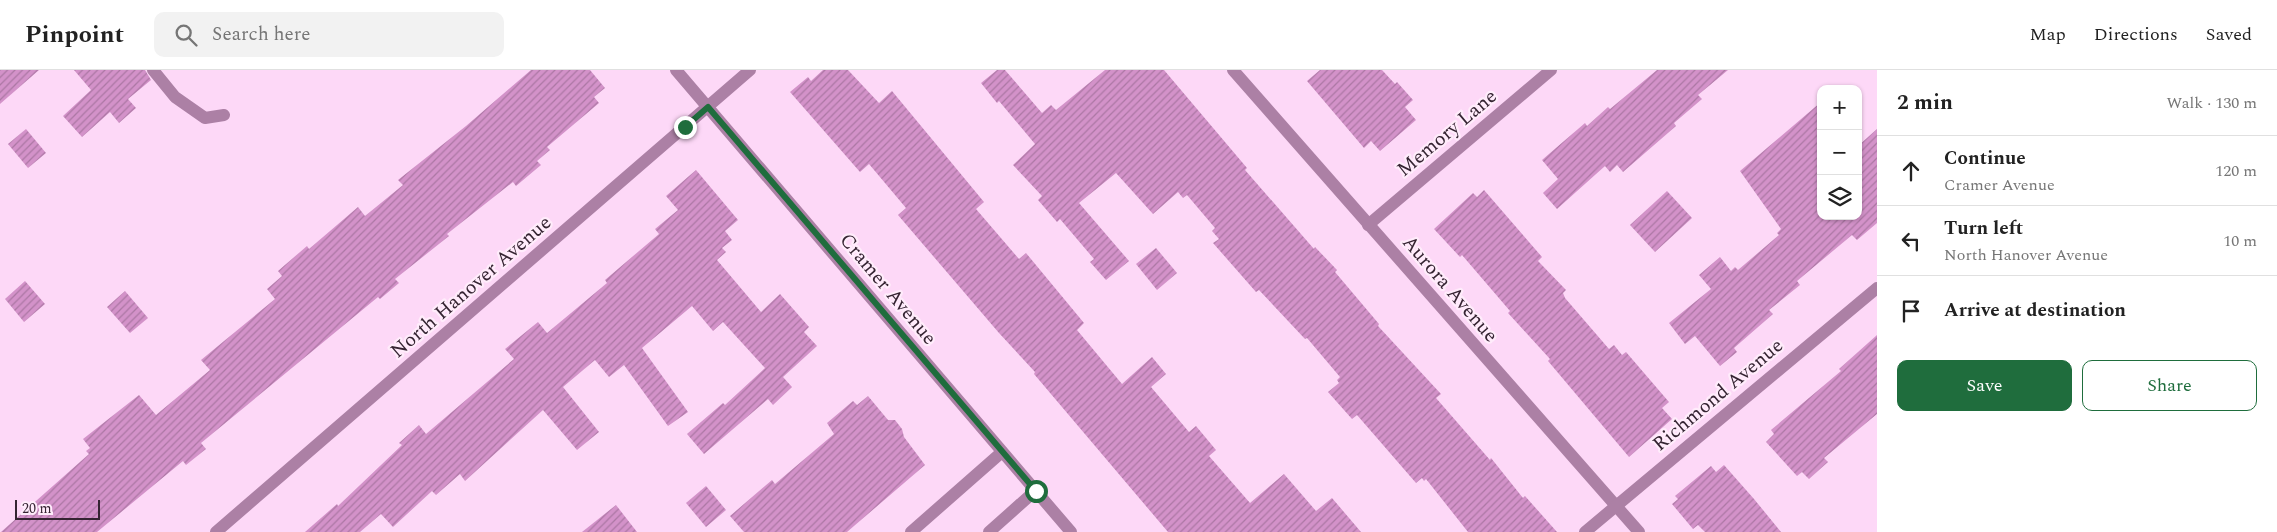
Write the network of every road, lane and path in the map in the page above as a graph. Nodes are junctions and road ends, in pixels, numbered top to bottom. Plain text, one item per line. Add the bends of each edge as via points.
1 (153, 70) edge
2 (676, 70) edge
3 (750, 70) edge
4 (1234, 70) edge
5 (1551, 70) edge
6 (708, 107) junction
7 (224, 115) dead end
8 (1368, 224) junction
9 (1877, 288) edge
10 (1002, 452) junction
11 (1036, 491) junction
12 (1615, 504) junction
13 (216, 532) edge
14 (911, 532) edge
15 (989, 532) edge
16 (1071, 532) edge
17 (1585, 532) edge
18 (1639, 532) edge

1 - 7 street via 175,96 205,118
2 - 6 street, Cramer Avenue
3 - 6 street, North Hanover Avenue
4 - 8 street, Aurora Avenue
5 - 8 street, Memory Lane
6 - 10 street, Cramer Avenue
6 - 13 street, North Hanover Avenue
8 - 12 street, Aurora Avenue
9 - 12 street, Richmond Avenue
10 - 11 street, Cramer Avenue
10 - 14 street
11 - 15 street
11 - 16 street, Cramer Avenue
12 - 17 street, Richmond Avenue
12 - 18 street, Aurora Avenue

